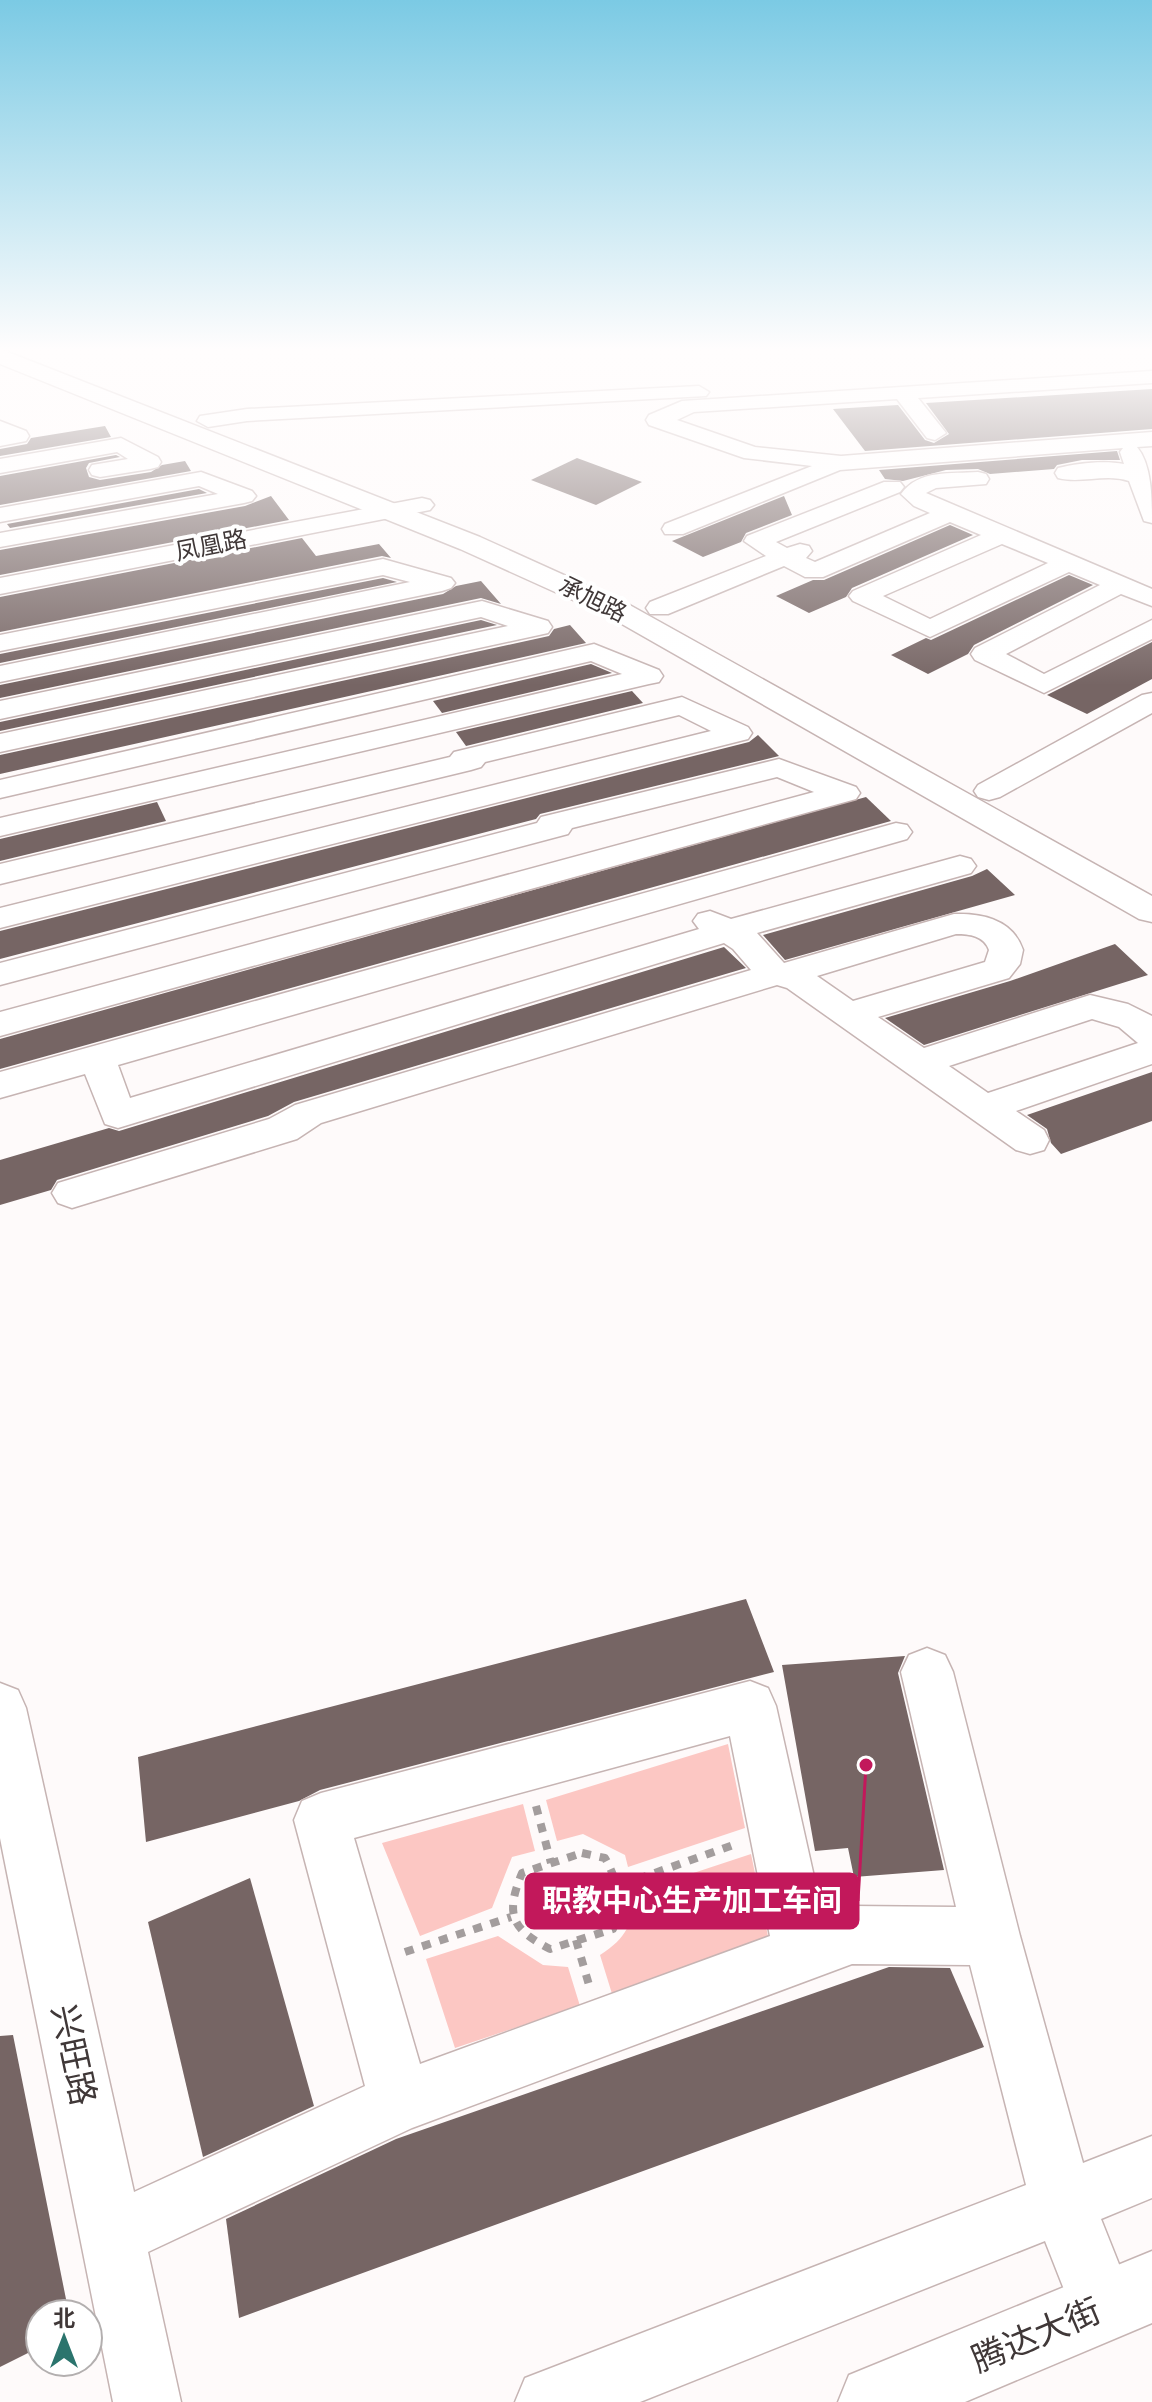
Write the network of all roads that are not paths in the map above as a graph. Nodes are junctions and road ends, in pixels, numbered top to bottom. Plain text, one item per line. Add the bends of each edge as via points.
1 (34, 460) edge
2 (147, 460) edge
3 (260, 460) edge
4 (308, 460) edge
5 (813, 460) edge
6 (879, 460) edge
7 (1134, 460) edge
8 (841, 463) junction
9 (0, 466) edge
10 (1039, 475) dead end
11 (1008, 477) dead end
12 (892, 487) junction
13 (0, 488) edge
14 (1148, 498) edge
15 (918, 499) junction
16 (422, 505) junction
17 (387, 511) junction
18 (950, 513) junction
19 (0, 515) edge
20 (674, 529) dead end
21 (5, 534) edge
22 (1001, 535) junction
23 (785, 557) junction
24 (142, 559) junction
25 (1068, 563) junction
26 (41, 578) junction
27 (1120, 585) junction
28 (0, 586) edge
29 (1152, 598) edge
30 (659, 608) junction
31 (168, 610) junction
32 (1152, 628) edge
33 (184, 637) junction
34 (0, 643) edge
35 (202, 668) junction
36 (0, 674) edge
37 (218, 697) junction
38 (380, 701) junction
39 (1152, 701) edge
40 (0, 710) edge
41 (430, 726) junction
42 (237, 734) junction
43 (0, 743) edge
44 (148, 755) junction
45 (468, 759) junction
46 (255, 768) junction
47 (517, 787) junction
48 (166, 788) junction
49 (0, 789) edge
50 (989, 791) junction
51 (555, 826) junction
52 (0, 827) edge
53 (184, 830) junction
54 (896, 832) dead end
55 (619, 855) junction
56 (960, 866) dead end
57 (192, 870) junction
58 (0, 874) edge
59 (1152, 882) edge
60 (668, 896) junction
61 (1152, 911) edge
62 (0, 918) edge
63 (212, 918) junction
64 (727, 931) junction
65 (233, 960) junction
66 (0, 974) edge
67 (780, 975) junction
68 (260, 1014) junction
69 (848, 1014) junction
70 (0, 1024) edge
71 (1152, 1035) edge
72 (1152, 1051) edge
73 (97, 1058) junction
74 (919, 1063) junction
75 (285, 1066) junction
76 (0, 1085) edge
77 (984, 1108) junction
78 (308, 1114) junction
79 (1030, 1140) dead end
80 (72, 1193) dead end
81 (927, 1672) dead end
82 (4, 1746) edge
83 (991, 1936) junction
84 (802, 1953) junction
85 (400, 2102) junction
86 (1152, 2167) edge
87 (1062, 2202) junction
88 (112, 2235) junction
89 (1128, 2297) edge
90 (147, 2402) edge
91 (549, 2402) edge
92 (876, 2402) edge

1 - 9 street
2 - 13 street
3 - 17 main road, 承旭路
4 - 16 main road, 承旭路
5 - 8 street
6 - 8 street
7 - 14 street
8 - 12 street
8 - 20 street
10 - 14 street via 1115,469
11 - 15 street via 931,483 914,490
12 - 15 street
12 - 23 street via 756,541
15 - 18 street
15 - 23 street
16 - 17 street, 凤凰路
16 - 30 main road, 承旭路 via 570,564
17 - 24 street, 凤凰路
17 - 61 main road, 承旭路 via 616,609
18 - 22 street
18 - 23 street via 814,572
19 - 21 street via 201,479 244,496
21 - 26 street via 23,542
22 - 25 street
22 - 25 street via 862,596 930,629
23 - 30 street
24 - 26 street, 凤凰路
24 - 31 street
25 - 27 street
26 - 28 street, 凤凰路
27 - 29 street
27 - 32 street via 985,654 1044,685
30 - 50 main road, 承旭路
31 - 33 street via 161,621
31 - 33 street via 383,567 442,583
31 - 34 street
33 - 35 street via 186,666
33 - 36 street
35 - 37 street
35 - 37 street via 482,609 539,627
35 - 40 street
37 - 42 street
37 - 43 street
38 - 41 street
38 - 41 street via 594,652 649,676
38 - 42 street
39 - 50 street
41 - 45 street via 456,756
41 - 46 street
42 - 44 street
42 - 46 street
44 - 48 street
44 - 49 street
45 - 47 street
45 - 47 street via 682,706 738,733
45 - 53 street
46 - 48 street
47 - 51 street
47 - 57 street
48 - 52 street
48 - 53 street
50 - 59 main road, 承旭路
51 - 55 street
51 - 55 street via 779,768 845,793
51 - 63 street
53 - 57 street
53 - 58 street
54 - 60 street
55 - 60 street
55 - 65 street
56 - 64 street
57 - 62 street
57 - 63 street
60 - 64 street
60 - 68 street
63 - 65 street
63 - 66 street
64 - 67 street
64 - 75 street
65 - 68 street
65 - 70 street
67 - 69 street via 799,980
67 - 69 street via 954,924 979,925 1006,947 1005,963 997,970
67 - 78 street
68 - 73 street
68 - 75 street
69 - 74 street
71 - 74 street via 1113,1010 1090,1007
72 - 77 street
73 - 75 street via 118,1115
73 - 76 street
74 - 77 street
75 - 78 street
77 - 79 street
78 - 80 street via 283,1129
81 - 83 street
82 - 88 street, 兴旺路
83 - 84 street via 852,1935
83 - 87 street
84 - 85 street
84 - 85 street via 750,1706 321,1820
85 - 88 street
86 - 87 street
87 - 89 street
87 - 91 street
88 - 90 street, 兴旺路
89 - 92 main road, 腾达大街

